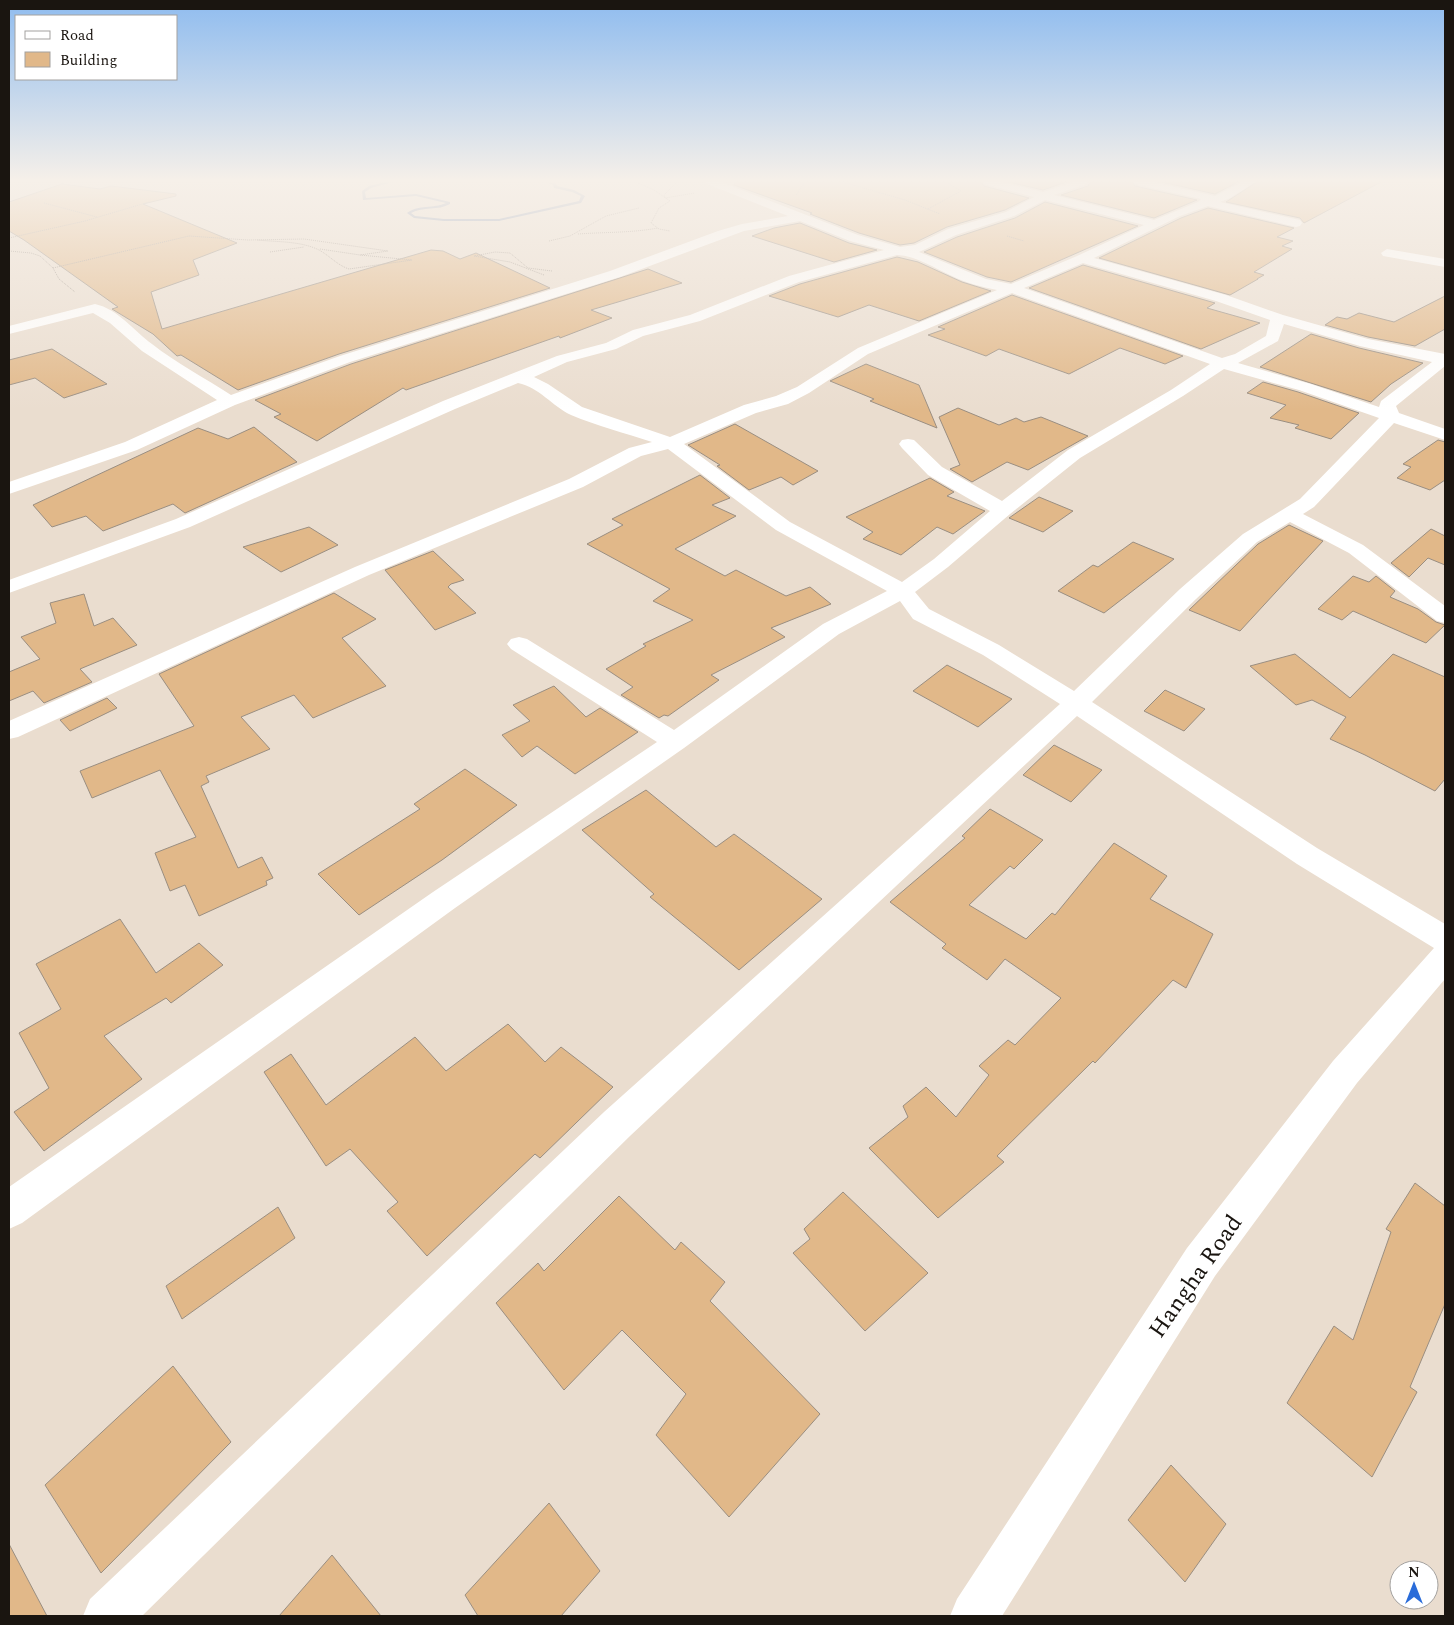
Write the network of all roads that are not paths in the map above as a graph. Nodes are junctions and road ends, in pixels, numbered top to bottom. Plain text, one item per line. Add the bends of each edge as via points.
1 (658, 258) edge
2 (872, 258) edge
3 (924, 258) edge
4 (1418, 258) edge
5 (1082, 259) joint
6 (1445, 263) edge
7 (1011, 288) junction
8 (1278, 318) junction
9 (9, 330) edge
10 (1445, 360) edge
11 (1222, 363) junction
12 (517, 378) junction
13 (230, 401) junction
14 (1391, 416) junction
15 (1445, 436) edge
16 (670, 443) junction
17 (908, 444) dead end
18 (9, 488) edge
19 (1003, 510) junction
20 (1289, 514) junction
21 (9, 587) edge
22 (903, 591) junction
23 (1445, 616) edge
24 (519, 644) dead end
25 (1076, 703) junction
26 (9, 731) edge
27 (675, 742) junction
28 (1445, 939) edge
29 (1445, 957) edge
30 (9, 1210) edge
31 (107, 1616) edge
32 (974, 1616) edge

1 - 13 main road via 345,359
2 - 12 main road via 787,282 695,318 638,333 611,346 562,359
3 - 7 main road via 983,283
4 - 6 main road
5 - 7 main road
5 - 8 main road via 1221,298
7 - 11 main road
7 - 16 main road via 863,351 782,400 750,409
8 - 10 main road via 1365,343
8 - 11 main road via 1273,338 1240,357
9 - 13 main road via 95,308 115,320 147,348
10 - 14 main road via 1386,406
11 - 14 main road via 1305,386
11 - 19 main road via 1074,454
12 - 16 main road via 532,381 576,410
12 - 21 main road via 449,404 183,523
13 - 18 main road via 131,446
14 - 15 main road
14 - 20 main road via 1307,503
16 - 22 main road via 783,526
16 - 26 main road via 635,452 576,483 362,571
17 - 19 main road via 935,471
19 - 22 main road
20 - 23 main road via 1356,549
20 - 25 main road via 1250,538
22 - 25 main road via 921,614 991,650
22 - 27 main road via 831,629
24 - 27 main road
25 - 28 main road via 1306,856
25 - 31 main road via 617,1124
27 - 30 main road via 436,906
29 - 32 main road, Hangha Road via 1345,1072 1201,1262

